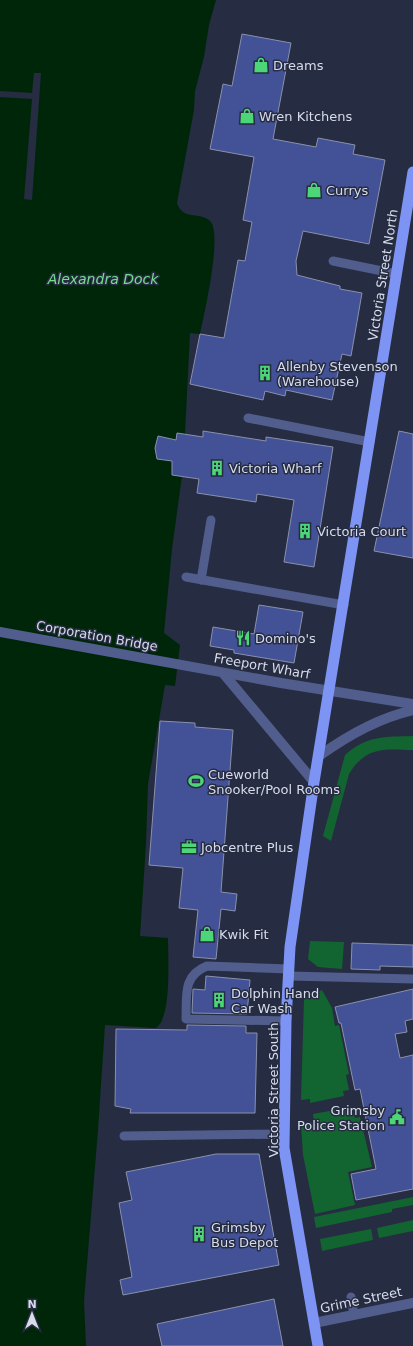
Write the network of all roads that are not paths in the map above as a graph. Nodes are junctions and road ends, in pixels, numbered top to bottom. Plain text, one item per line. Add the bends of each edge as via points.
1 (413, 172) edge
2 (333, 261) dead end
3 (397, 274) junction
4 (248, 418) dead end
5 (370, 442) junction
6 (211, 520) dead end
7 (186, 578) dead end
8 (201, 580) junction
9 (344, 605) junction
10 (0, 632) edge
11 (189, 667) joint
12 (223, 673) junction
13 (330, 691) junction
14 (413, 704) edge
15 (413, 710) edge
16 (319, 756) junction
17 (314, 782) junction
18 (289, 973) junction
19 (413, 979) edge
20 (286, 1021) junction
21 (284, 1134) junction
22 (124, 1136) dead end
23 (351, 1297) dead end
24 (413, 1305) edge
25 (354, 1314) junction
26 (314, 1323) junction
27 (318, 1346) edge

1 - 3 highway, Victoria Street North
2 - 3 lane
3 - 5 highway, Victoria Street North
4 - 5 lane
5 - 9 highway, Victoria Street North
6 - 8 lane
7 - 8 lane
8 - 9 lane
9 - 13 highway, Victoria Street North
10 - 11 street, Corporation Bridge
11 - 12 street, Freeport Wharf
12 - 13 street, Freeport Wharf
12 - 17 street
13 - 14 street, Freeport Wharf
13 - 16 highway, Victoria Street South
15 - 16 street via 370,724
16 - 17 highway, Victoria Street South
17 - 18 highway, Victoria Street South via 290,947
18 - 19 lane
18 - 20 highway, Victoria Street South
18 - 20 lane via 207,966 196,970 187,983 186,1019
20 - 21 highway, Victoria Street South
21 - 22 lane
21 - 26 highway, Victoria Street South via 284,1148
23 - 25 lane
24 - 25 street, Grime Street
25 - 26 street, Grime Street
26 - 27 highway, Victoria Street South

